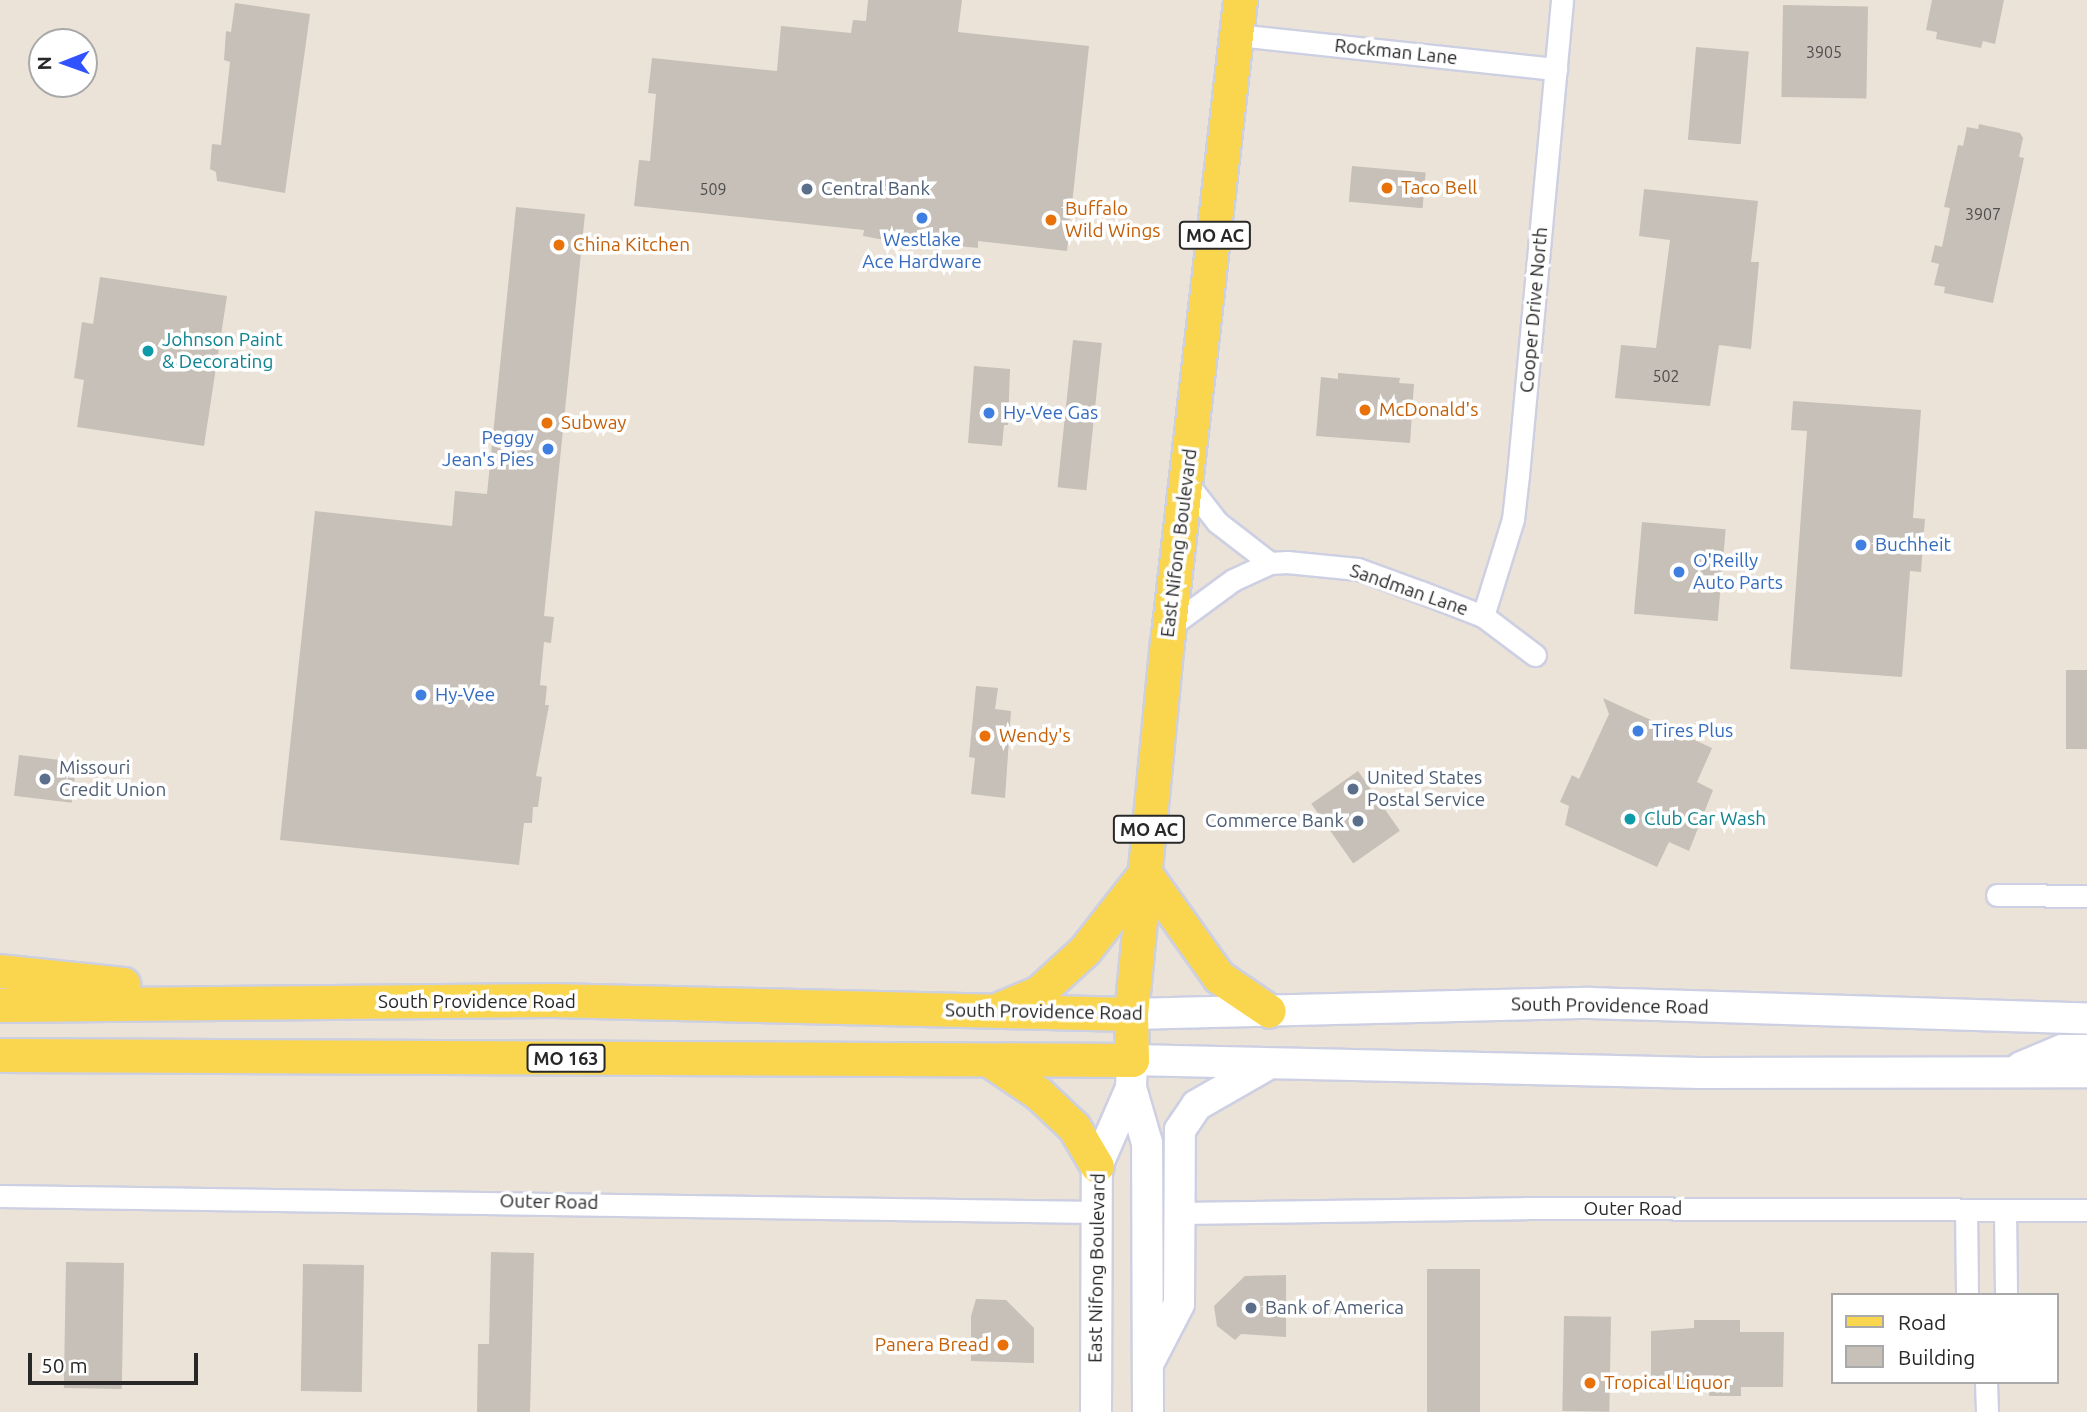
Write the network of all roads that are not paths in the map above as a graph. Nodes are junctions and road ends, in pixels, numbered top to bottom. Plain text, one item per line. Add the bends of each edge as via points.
1 (1240, 0) edge
2 (1562, 0) edge
3 (1237, 35) junction
4 (1556, 69) junction
5 (1186, 482) junction
6 (1270, 563) junction
7 (1483, 616) junction
8 (1169, 627) junction
9 (1535, 655) dead end
10 (1145, 873) junction
11 (1997, 895) dead end
12 (2087, 896) edge
13 (0, 971) edge
14 (236, 1003) junction
15 (0, 1005) edge
16 (992, 1011) junction
17 (1269, 1011) junction
18 (1131, 1014) junction
19 (2087, 1019) edge
20 (2087, 1050) edge
21 (0, 1055) edge
22 (989, 1060) junction
23 (1269, 1063) junction
24 (2087, 1072) edge
25 (2008, 1073) junction
26 (1131, 1074) junction
27 (1097, 1166) junction
28 (0, 1196) edge
29 (1966, 1210) junction
30 (2005, 1210) junction
31 (2087, 1210) edge
32 (1097, 1212) junction
33 (1180, 1213) junction
34 (1967, 1293) edge
35 (2006, 1293) edge
36 (1147, 1367) junction
37 (1987, 1384) edge
38 (1096, 1398) edge
39 (1110, 1412) edge
40 (1148, 1412) edge
41 (1987, 1412) edge

1 - 3 main road, East Nifong Boulevard / MO AC
2 - 4 street, Cooper Drive North
3 - 4 street, Rockman Lane
3 - 5 main road, East Nifong Boulevard / MO AC
4 - 7 street, Cooper Drive North via 1513,519
5 - 6 street via 1217,522
5 - 8 main road, East Nifong Boulevard / MO AC
6 - 7 street, Sandman Lane via 1357,569
6 - 8 street via 1212,593
7 - 9 street, Sandman Lane
8 - 10 main road, East Nifong Boulevard / MO AC
10 - 16 main road via 1084,950 1039,992
10 - 17 main road via 1219,977
10 - 18 main road, East Nifong Boulevard / MO AC
11 - 12 street
13 - 14 main road via 146,986
14 - 15 main road, South Providence Road
14 - 16 main road, South Providence Road via 551,1000
16 - 18 main road, South Providence Road
17 - 18 main road, South Providence Road
17 - 19 main road, South Providence Road via 1590,1003
18 - 26 main road, East Nifong Boulevard / MO AC
20 - 25 main road via 2062,1050
21 - 22 main road, MO 163
22 - 26 main road, MO 163
22 - 27 main road via 1039,1094 1074,1127
23 - 25 main road, MO 163 via 1700,1073
23 - 26 main road, MO 163
23 - 33 main road via 1197,1105 1181,1130
24 - 25 main road, MO 163
26 - 27 main road, East Nifong Boulevard
26 - 36 main road, East Nifong Boulevard via 1146,1143
27 - 32 main road, East Nifong Boulevard
28 - 32 street, Outer Road
29 - 30 street, Outer Road
29 - 33 street, Outer Road via 1526,1208
29 - 34 street
30 - 31 street, Outer Road
30 - 35 street
32 - 38 main road, East Nifong Boulevard
33 - 36 main road via 1179,1304
36 - 40 main road, East Nifong Boulevard
37 - 41 street
38 - 39 main road

